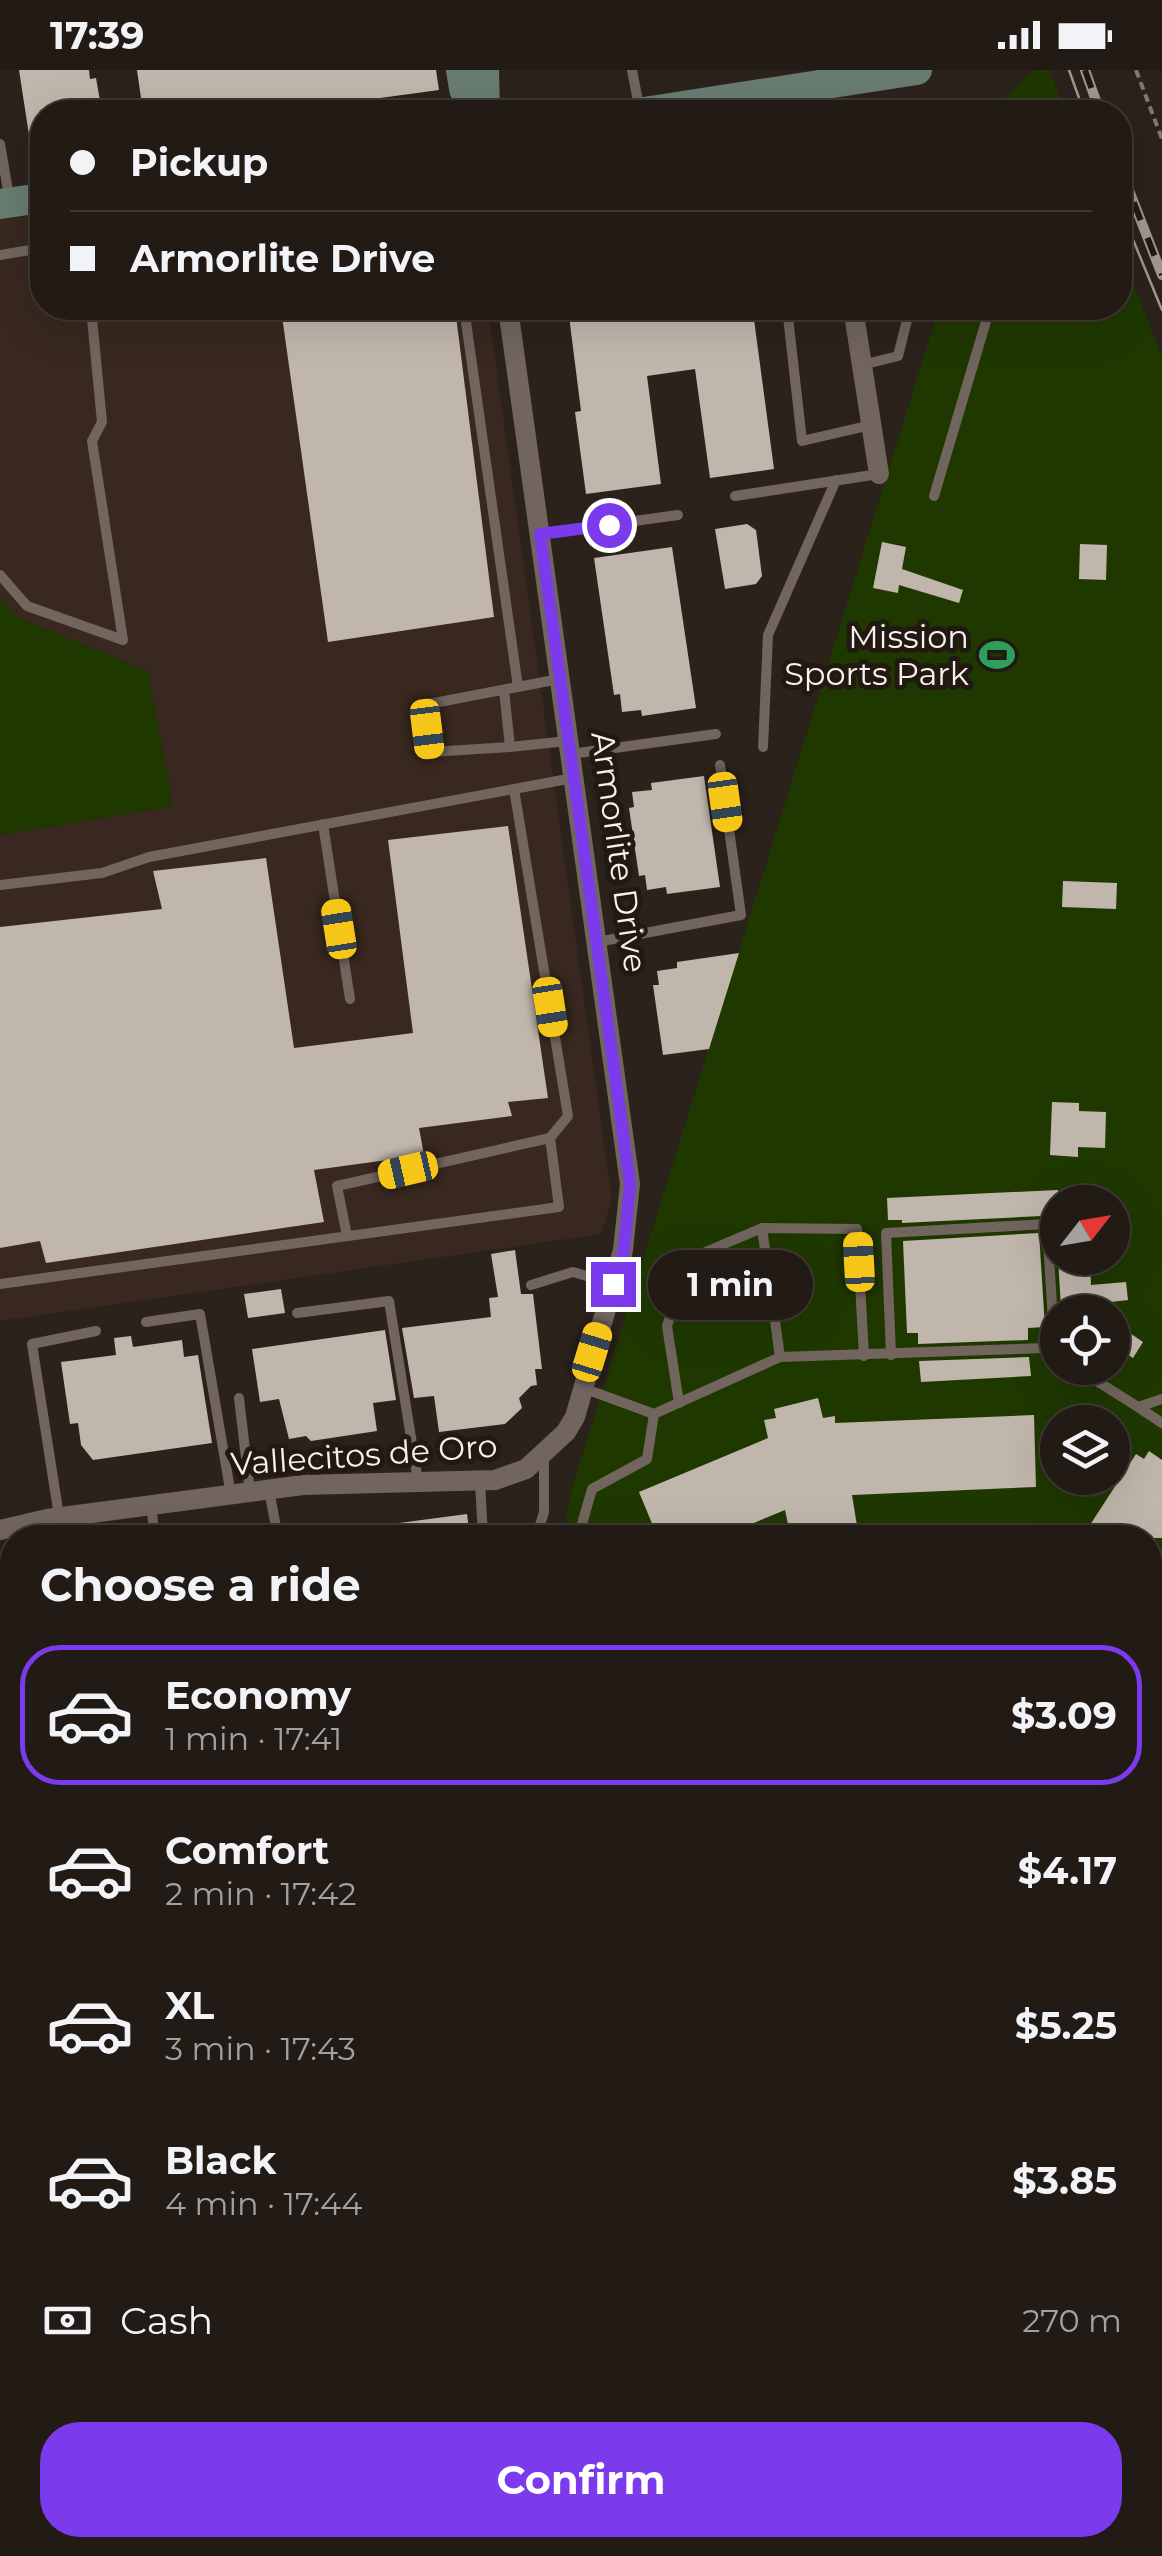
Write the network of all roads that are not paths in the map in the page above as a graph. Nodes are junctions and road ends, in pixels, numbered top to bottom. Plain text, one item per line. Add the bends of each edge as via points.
1 (461, 70) edge
2 (484, 70) edge
3 (632, 70) edge
4 (917, 70) edge
5 (826, 88) edge
6 (469, 100) edge
7 (485, 100) edge
8 (646, 100) edge
9 (708, 100) edge
10 (0, 144) edge
11 (30, 200) edge
12 (5, 203) edge
13 (30, 250) edge
14 (0, 255) edge
15 (92, 320) edge
16 (466, 320) edge
17 (510, 320) edge
18 (788, 320) edge
19 (855, 320) edge
20 (907, 320) edge
21 (986, 320) edge
22 (862, 364) junction
23 (871, 425) junction
24 (878, 474) joint
25 (836, 480) junction
26 (735, 496) dead end
27 (934, 496) dead end
28 (678, 515) dead end
29 (540, 534) junction
30 (0, 575) edge
31 (560, 678) junction
32 (518, 687) junction
33 (504, 690) junction
34 (716, 734) dead end
35 (510, 747) junction
36 (763, 747) dead end
37 (569, 748) junction
38 (720, 765) dead end
39 (574, 778) junction
40 (514, 789) junction
41 (323, 824) junction
42 (0, 884) edge
43 (596, 942) junction
44 (350, 999) dead end
45 (550, 1138) junction
46 (762, 1228) junction
47 (346, 1236) junction
48 (0, 1284) edge
49 (613, 1284) junction
50 (531, 1285) dead end
51 (1052, 1295) edge
52 (297, 1314) dead end
53 (146, 1322) dead end
54 (96, 1331) dead end
55 (1040, 1348) edge
56 (891, 1355) junction
57 (864, 1356) junction
58 (780, 1357) junction
59 (1103, 1385) edge
60 (579, 1394) junction
61 (239, 1398) dead end
62 (1162, 1399) edge
63 (679, 1403) junction
64 (1138, 1407) junction
65 (654, 1414) junction
66 (1162, 1423) edge
67 (544, 1453) junction
68 (480, 1480) junction
69 (418, 1482) junction
70 (250, 1492) junction
71 (151, 1505) junction
72 (59, 1518) junction
73 (46, 1525) edge
74 (153, 1525) edge
75 (270, 1525) edge
76 (482, 1525) edge
77 (540, 1525) edge
78 (582, 1525) edge

1 - 6 street
2 - 7 street
3 - 8 lane
4 - 5 street
5 - 9 street via 765,88
10 - 12 lane
11 - 12 street
13 - 14 lane
15 - 30 lane via 102,422 92,441 124,640 27,606
16 - 32 lane
17 - 29 street, Armorlite Drive
18 - 23 lane via 802,441
19 - 22 street
20 - 22 lane via 898,356
21 - 27 lane
22 - 23 street
23 - 24 street
24 - 25 lane
25 - 26 lane
25 - 36 lane via 768,636
28 - 29 lane
29 - 31 street, Armorlite Drive
31 - 32 lane
31 - 37 street, Armorlite Drive
32 - 33 lane
33 - 35 lane
33 - 35 lane via 424,705 430,752
34 - 37 lane
35 - 37 lane
37 - 39 street, Armorlite Drive
38 - 43 lane via 741,915
39 - 40 lane
39 - 43 street, Armorlite Drive
40 - 41 lane
40 - 45 lane via 568,1116
41 - 42 lane via 149,856 102,873
41 - 44 lane
43 - 49 street, Armorlite Drive via 630,1184 624,1250
45 - 47 lane via 337,1186
45 - 47 lane via 559,1207
46 - 57 lane via 857,1229
46 - 58 lane
46 - 63 lane via 689,1260 668,1326
47 - 48 lane
49 - 50 lane via 573,1272
49 - 60 street, Armorlite Drive
51 - 56 lane via 1047,1224 886,1233
52 - 69 lane via 389,1301
53 - 70 lane via 200,1314
54 - 72 lane via 32,1344
55 - 56 lane
56 - 57 lane
57 - 58 lane
58 - 63 lane
59 - 64 lane
60 - 65 lane
60 - 67 street, Vallecitos de Oro via 575,1417
61 - 70 lane
62 - 64 lane
63 - 65 lane
64 - 66 lane
65 - 78 lane via 647,1459 592,1489
67 - 68 street, Vallecitos de Oro via 526,1469
67 - 77 lane
68 - 69 street, Vallecitos de Oro
68 - 76 lane
69 - 70 street, Vallecitos de Oro
70 - 71 street, Vallecitos de Oro
70 - 75 lane
71 - 72 street, Vallecitos de Oro
71 - 74 lane
72 - 73 street, Vallecitos de Oro

